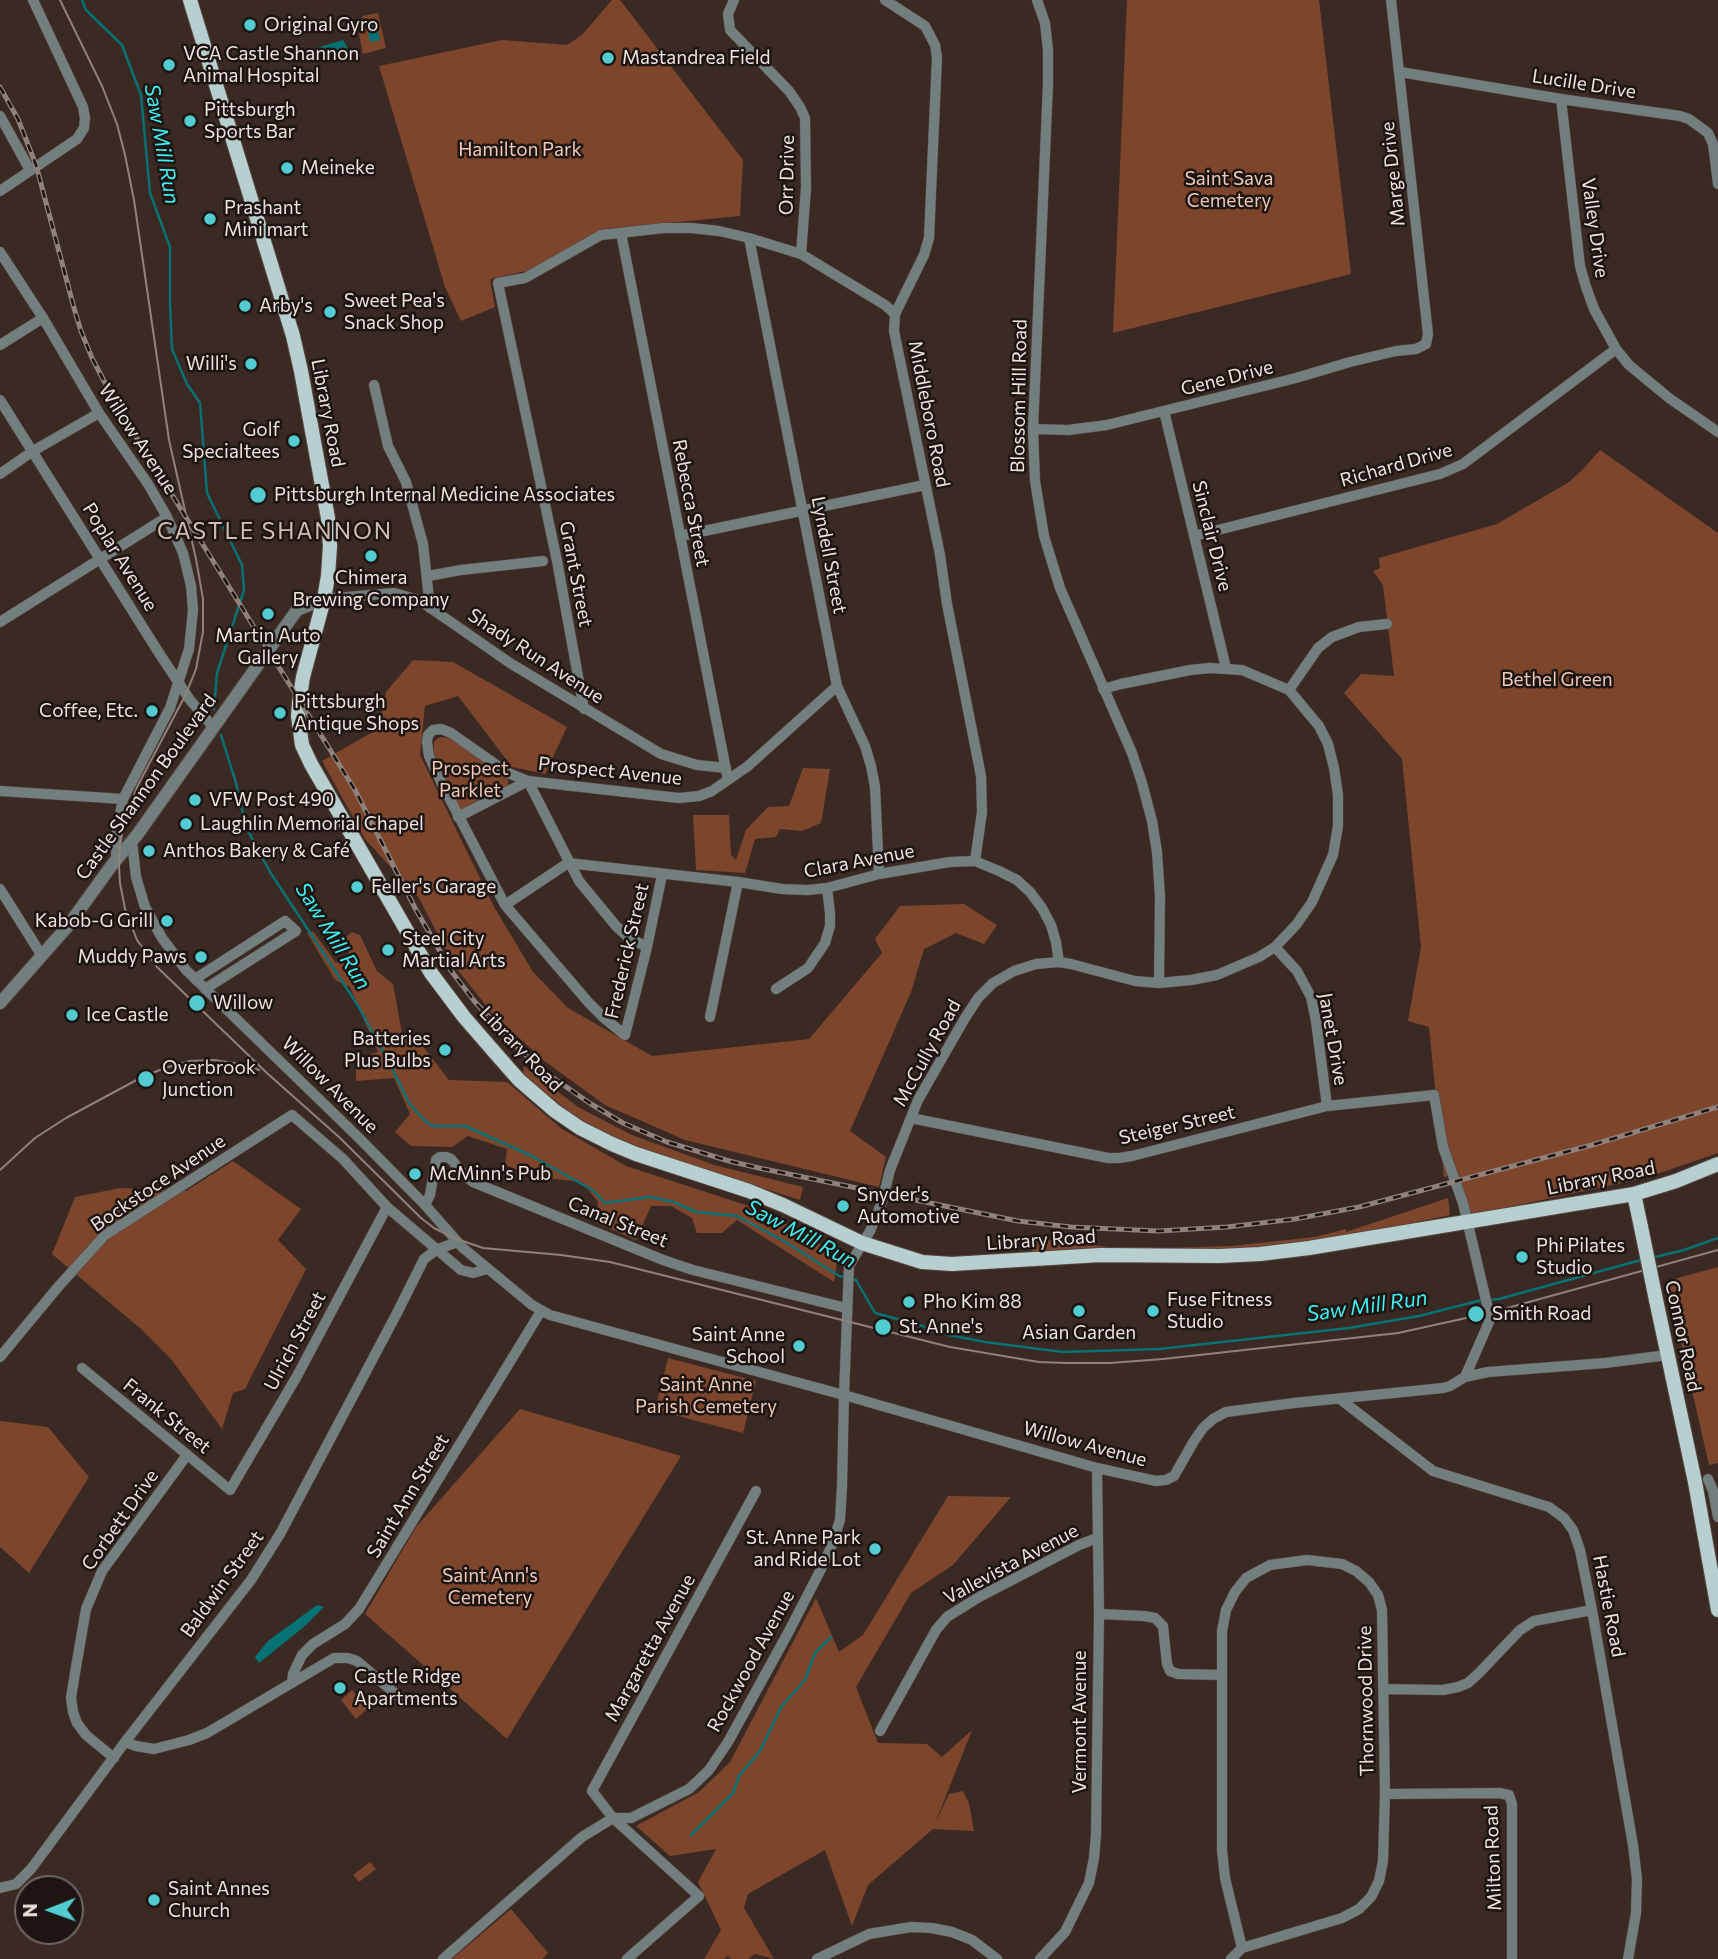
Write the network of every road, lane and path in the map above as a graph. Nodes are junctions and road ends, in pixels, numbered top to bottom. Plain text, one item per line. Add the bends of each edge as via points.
1 (33, 0) edge
2 (190, 0) edge
3 (734, 0) edge
4 (885, 0) edge
5 (1037, 0) edge
6 (1391, 0) edge
7 (1399, 72) junction
8 (1561, 99) junction
9 (0, 116) edge
10 (30, 170) junction
11 (1718, 184) edge
12 (0, 191) edge
13 (621, 233) junction
14 (749, 237) junction
15 (0, 252) edge
16 (801, 254) junction
17 (895, 314) junction
18 (43, 318) junction
19 (1426, 344) joint
20 (0, 345) edge
21 (1616, 349) junction
22 (373, 385) dead end
23 (0, 401) edge
24 (1164, 411) junction
25 (99, 413) junction
26 (1033, 429) junction
27 (1718, 432) edge
28 (33, 451) junction
29 (0, 474) edge
30 (925, 485) junction
31 (802, 510) junction
32 (167, 517) junction
33 (680, 536) junction
34 (1194, 536) junction
35 (101, 558) junction
36 (543, 561) dead end
37 (428, 576) junction
38 (324, 599) junction
39 (430, 608) junction
40 (0, 622) edge
41 (1387, 624) dead end
42 (1226, 668) junction
43 (179, 683) junction
44 (837, 686) junction
45 (1103, 689) junction
46 (1289, 690) junction
47 (583, 709) junction
48 (214, 729) junction
49 (726, 768) junction
50 (728, 780) junction
51 (528, 781) junction
52 (0, 791) edge
53 (123, 799) junction
54 (458, 817) junction
55 (132, 841) junction
56 (116, 859) junction
57 (975, 861) junction
58 (568, 863) junction
59 (878, 874) junction
60 (662, 875) junction
61 (738, 882) junction
62 (827, 888) junction
63 (0, 889) edge
64 (505, 905) junction
65 (647, 947) junction
66 (1275, 947) junction
67 (42, 956) junction
68 (1059, 962) junction
69 (195, 979) junction
70 (1159, 983) junction
71 (205, 989) junction
72 (776, 989) dead end
73 (0, 1003) edge
74 (710, 1017) dead end
75 (625, 1035) joint
76 (1327, 1106) junction
77 (911, 1118) junction
78 (1718, 1164) edge
79 (1634, 1194) junction
80 (425, 1205) junction
81 (387, 1207) junction
82 (1466, 1222) junction
83 (457, 1242) junction
84 (862, 1244) junction
85 (436, 1250) junction
86 (487, 1269) junction
87 (846, 1308) junction
88 (541, 1311) junction
89 (1668, 1355) junction
90 (0, 1357) edge
91 (82, 1368) dead end
92 (1465, 1377) junction
93 (844, 1395) junction
94 (1340, 1399) junction
95 (187, 1455) junction
96 (1097, 1468) junction
97 (1707, 1479) edge
98 (230, 1490) joint
99 (756, 1491) dead end
100 (1718, 1517) edge
101 (1097, 1538) junction
102 (1592, 1610) junction
103 (1718, 1610) edge
104 (1098, 1614) junction
105 (1222, 1675) junction
106 (292, 1683) junction
107 (1385, 1689) junction
108 (404, 1701) dead end
109 (880, 1731) dead end
110 (125, 1742) junction
111 (114, 1758) junction
112 (1385, 1794) junction
113 (613, 1818) junction
114 (0, 1888) edge
115 (1242, 1948) junction
116 (443, 1959) edge
117 (627, 1959) edge
118 (817, 1959) edge
119 (997, 1959) edge
120 (1040, 1959) edge
121 (1231, 1959) edge
122 (1512, 1959) edge
123 (1628, 1959) edge

1 - 10 street via 85,118 81,135
2 - 38 main road, Library Road via 301,368 328,518
3 - 16 street, Orr Drive via 728,14 730,30 789,90 805,118
4 - 17 street via 925,26 937,57 929,238
5 - 26 street, Blossom Hill Road via 1045,23 1048,84
6 - 7 street, Marge Drive
7 - 8 street, Lucille Drive
7 - 19 street, Marge Drive
8 - 11 street, Lucille Drive via 1689,119 1713,144
8 - 21 street, Valley Drive via 1580,266 1594,309
9 - 10 street
10 - 12 street
13 - 14 street via 691,228
13 - 33 street, Rebecca Street
13 - 47 street, Grant Street via 601,235 525,278 498,283
14 - 16 street
14 - 31 street, Lyndell Street
15 - 18 street, Willow Avenue
16 - 17 street
17 - 30 street, Middleboro Road via 894,331
18 - 20 street
18 - 25 street, Willow Avenue
19 - 24 street, Gene Drive
21 - 27 street, Valley Drive via 1644,379
21 - 34 street, Richard Drive via 1463,464 1440,474
22 - 37 street via 387,446 406,482
23 - 28 street, Poplar Avenue
24 - 26 street, Gene Drive via 1088,428
24 - 34 street, Sinclair Drive
25 - 28 street
25 - 32 street, Willow Avenue
26 - 45 street, Blossom Hill Road via 1035,481 1051,561
28 - 29 street
28 - 35 street, Poplar Avenue
30 - 31 street
30 - 57 street, Middleboro Road via 981,776 982,812
31 - 33 street
31 - 44 street, Lyndell Street
32 - 35 street
32 - 43 street, Willow Avenue via 183,554 193,610
33 - 49 street, Rebecca Street
34 - 42 street, Sinclair Drive
35 - 40 street
35 - 43 street, Poplar Avenue
36 - 37 street
37 - 39 street
38 - 39 street, Shady Run Avenue via 394,593
38 - 48 street, Castle Shannon Boulevard via 297,610
38 - 84 main road, Library Road via 299,703 302,745 420,956 464,1017 519,1080 580,1128 636,1154 749,1191
39 - 47 street, Shady Run Avenue
41 - 46 street via 1359,627 1332,637 1318,648
42 - 45 street, McCully Road via 1189,670
42 - 46 street, McCully Road
43 - 48 street, Poplar Avenue
43 - 53 street, Willow Avenue
44 - 50 street, Prospect Avenue
44 - 59 street, Lyndell Street via 871,766
45 - 70 street, Blossom Hill Road via 1132,753 1152,821 1160,896
46 - 66 street, McCully Road via 1328,744 1338,795 1338,826 1333,855 1312,902
47 - 49 street, Shady Run Avenue via 661,754
48 - 55 street, Castle Shannon Boulevard
49 - 50 street, Rebecca Street
50 - 51 street, Prospect Avenue via 712,791 680,799
51 - 54 street
51 - 54 street, Prospect Avenue via 508,773 451,733 433,730 428,735 429,756
51 - 58 street
52 - 53 street
53 - 56 street, Willow Avenue
54 - 64 street, Prospect Avenue
55 - 56 street, Castle Shannon Boulevard
55 - 69 street, Willow Avenue via 136,877 151,919
56 - 67 street, Castle Shannon Boulevard
57 - 59 street, Clara Avenue
57 - 68 street, Clara Avenue via 1017,880 1030,892 1051,925
58 - 60 street, Clara Avenue
58 - 64 street
58 - 65 street via 616,926
59 - 62 street, Clara Avenue
60 - 61 street, Clara Avenue
60 - 65 street, Frederick Street
61 - 62 street, Clara Avenue via 795,890
61 - 74 street
62 - 72 street via 830,926 825,943 808,968
63 - 67 street
64 - 75 street, Prospect Avenue via 589,1003
65 - 75 street, Frederick Street
66 - 70 street, McCully Road via 1217,975
66 - 76 street, Janet Drive via 1297,971 1311,997
67 - 73 street, Castle Shannon Boulevard
68 - 70 street, McCully Road
68 - 77 street, McCully Road via 1014,971 978,998
69 - 71 street, Willow Avenue
69 - 71 street via 285,921 296,931
71 - 80 street, Willow Avenue
76 - 77 street, Steiger Street via 1119,1158
76 - 82 street, Steiger Street via 1434,1095 1443,1147
77 - 84 street, McCully Road
78 - 79 main road, Library Road
79 - 82 main road, Library Road
79 - 89 main road, Connor Road, bridge
80 - 83 street, Willow Avenue
80 - 87 street, Canal Street via 436,1160 446,1157 473,1182 663,1260
81 - 85 street
81 - 90 street, Bockstoce Avenue via 343,1158 292,1115 105,1235
81 - 98 street, Ulrich Street
82 - 84 main road, Library Road via 1309,1248 1220,1256 1100,1255 952,1265 922,1262
82 - 92 street via 1489,1322
83 - 85 street
83 - 86 street, Willow Avenue
84 - 87 street, Rockwood Avenue via 849,1266
85 - 86 street via 461,1270
85 - 110 street, Baldwin Street via 424,1259 280,1534 251,1580
86 - 88 street, Willow Avenue
87 - 93 street, Rockwood Avenue
88 - 93 street, Willow Avenue
88 - 106 street, Saint Ann Street via 359,1609 302,1655
89 - 92 street, Willow Avenue
89 - 97 main road, Connor Road
91 - 95 street, Frank Street
92 - 94 street, Willow Avenue via 1443,1388
93 - 96 street, Willow Avenue
93 - 113 street, Rockwood Avenue via 840,1520 788,1633 709,1770 669,1800 631,1818
94 - 96 street, Willow Avenue via 1226,1412 1203,1428 1178,1471 1167,1480
94 - 102 street, Hastie Road via 1433,1471 1549,1507 1564,1518 1580,1550
95 - 98 street, Frank Street
95 - 111 street, Corbett Drive via 102,1571 86,1609 71,1698 73,1712 86,1735
96 - 101 street, Vermont Avenue
97 - 100 street
97 - 103 main road, Connor Road
99 - 113 street, Margaretta Avenue via 592,1791
101 - 104 street, Vermont Avenue
101 - 109 street, Vallevista Avenue via 947,1617
102 - 107 street via 1534,1621 1468,1683 1458,1687
102 - 123 street, Hastie Road via 1637,1879
104 - 105 street via 1155,1618 1163,1626 1170,1671
104 - 120 street, Vermont Avenue via 1094,1858 1089,1883 1065,1932
105 - 107 street, Thornwood Drive via 1226,1611 1246,1578 1270,1564 1326,1561 1356,1572 1378,1595
105 - 115 street, Thornwood Drive via 1225,1878
106 - 108 street via 326,1661 348,1658
106 - 110 street via 189,1740 154,1749
107 - 112 street, Thornwood Drive
110 - 111 street, Baldwin Street
111 - 114 street, Baldwin Street via 31,1869 16,1884
112 - 115 street, Thornwood Drive via 1383,1861 1371,1897 1342,1918
112 - 122 street, Milton Road via 1509,1795
113 - 116 street, Rockwood Avenue via 582,1837
113 - 117 street via 699,1896
115 - 121 street, Thornwood Drive
118 - 119 street via 869,1934 911,1927 952,1932

